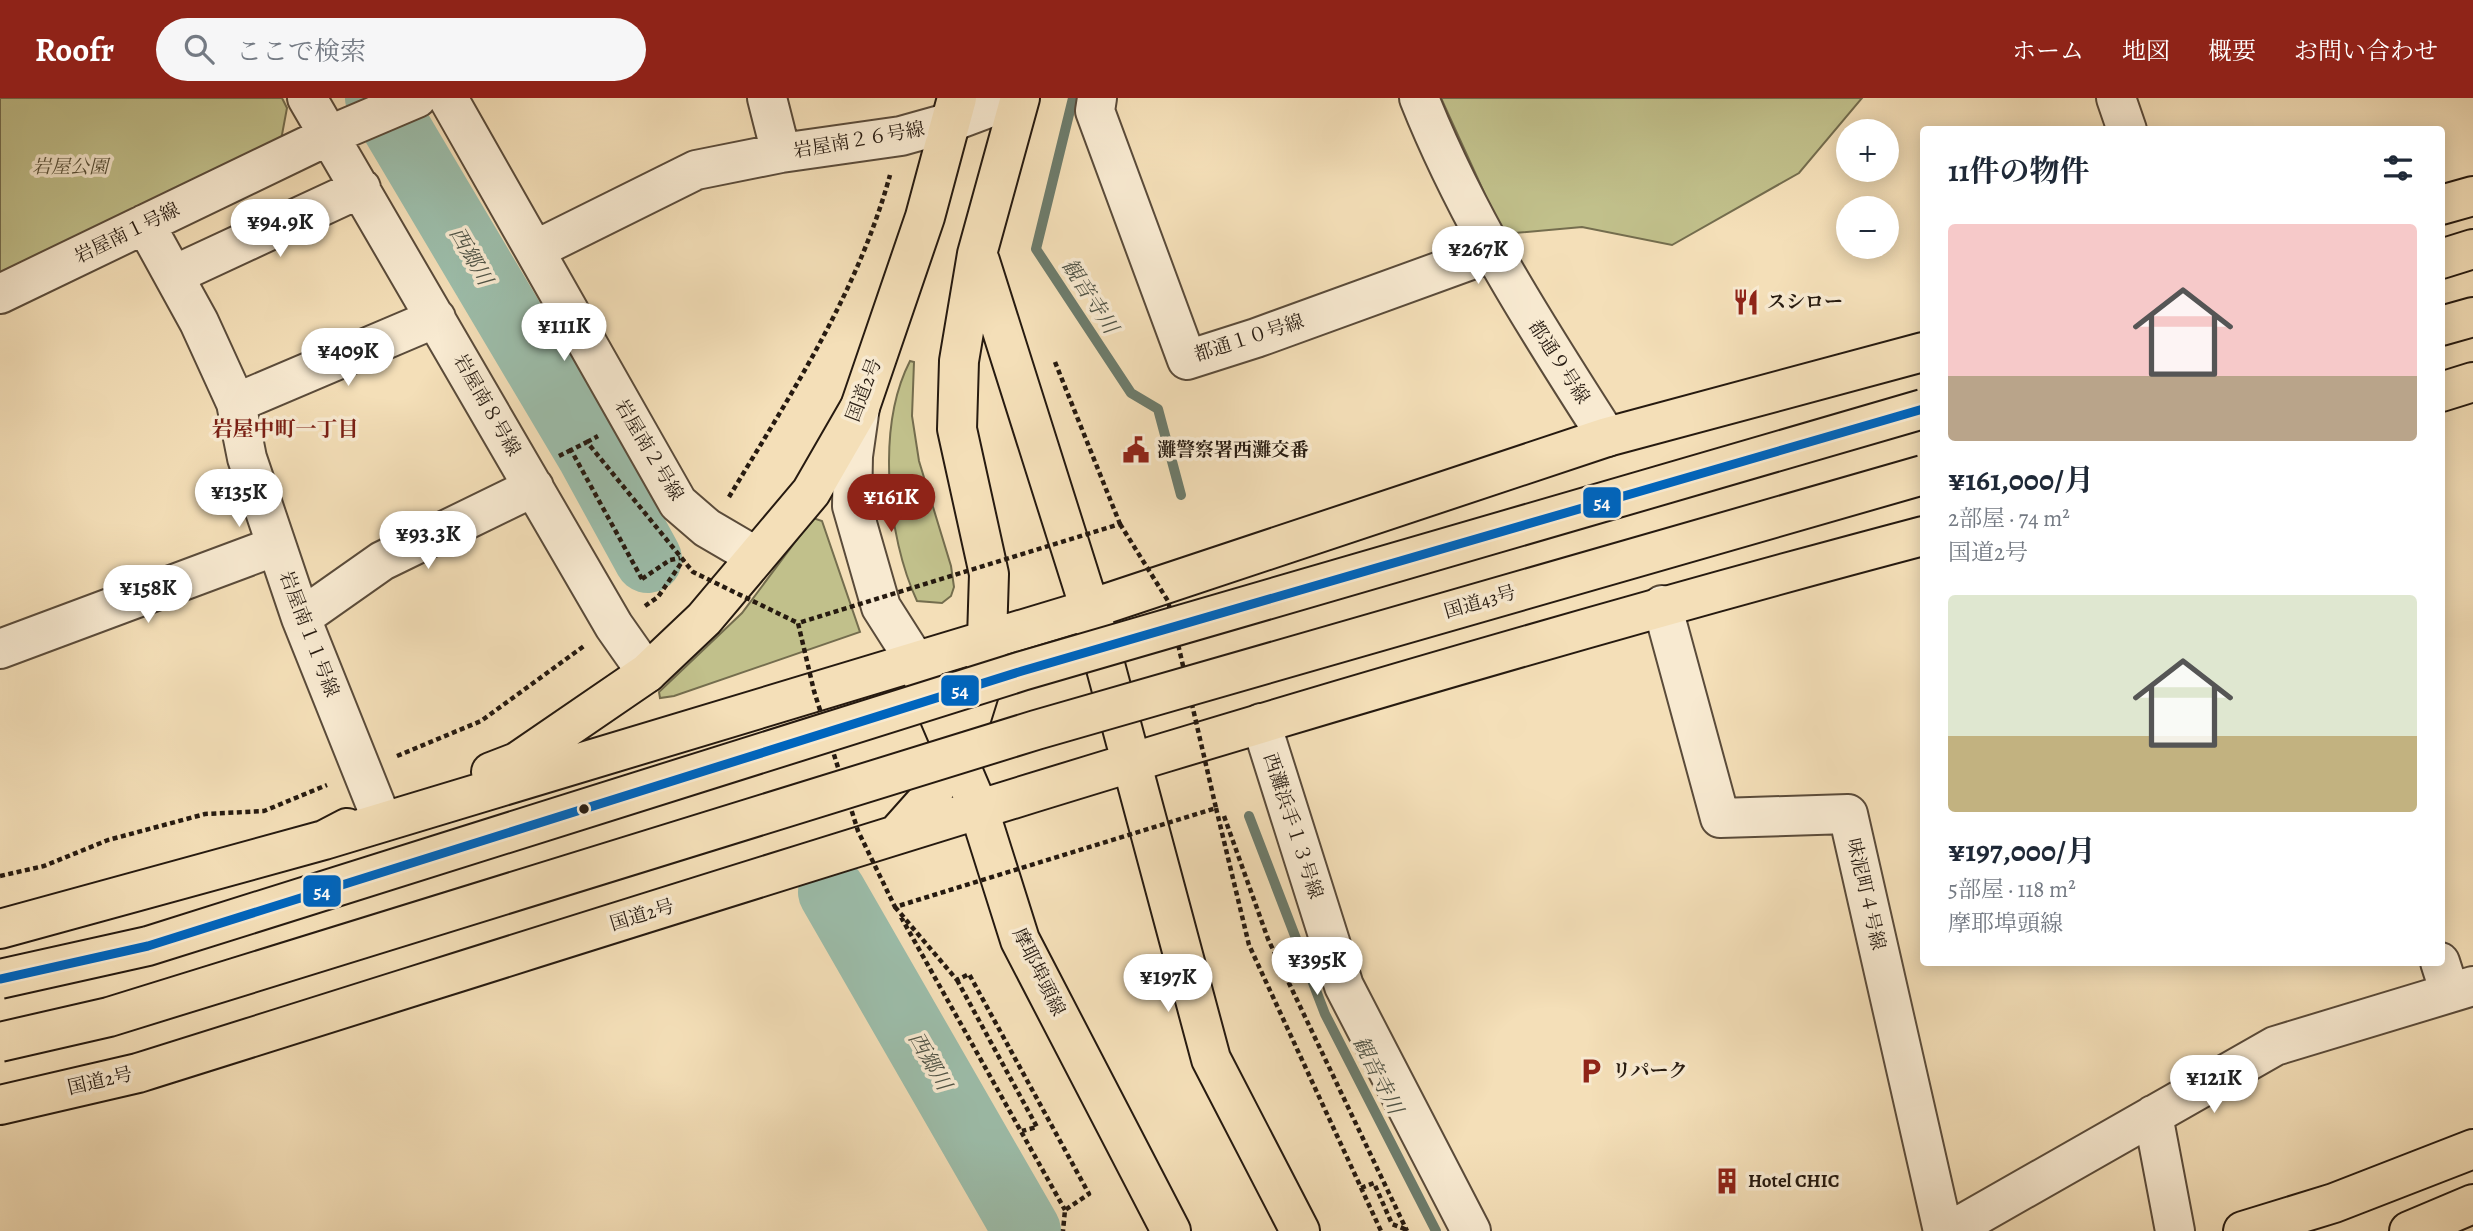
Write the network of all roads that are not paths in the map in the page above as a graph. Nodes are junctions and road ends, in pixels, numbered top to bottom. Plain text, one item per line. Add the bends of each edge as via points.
1 (307, 98) edge
2 (417, 98) edge
3 (448, 98) edge
4 (767, 98) edge
5 (1017, 98) edge
6 (1097, 98) edge
7 (1419, 98) edge
8 (2116, 98) edge
9 (954, 110) edge
10 (2126, 126) edge
11 (330, 135) junction
12 (781, 153) junction
13 (361, 188) junction
14 (2473, 196) edge
15 (2445, 204) edge
16 (145, 224) junction
17 (535, 250) junction
18 (1493, 252) junction
19 (977, 254) junction
20 (174, 275) junction
21 (0, 294) edge
22 (2473, 317) edge
23 (436, 318) junction
24 (2445, 326) edge
25 (1920, 353) edge
26 (2473, 382) edge
27 (2445, 391) edge
28 (236, 404) junction
29 (860, 407) junction
30 (1920, 410) edge
31 (1608, 438) junction
32 (1920, 476) edge
33 (534, 487) junction
34 (1920, 537) edge
35 (276, 545) junction
36 (755, 556) junction
37 (1662, 605) junction
38 (1090, 609) junction
39 (301, 618) junction
40 (988, 640) junction
41 (0, 649) edge
42 (916, 662) junction
43 (647, 673) junction
44 (1261, 723) junction
45 (957, 752) junction
46 (1130, 761) junction
47 (978, 807) junction
48 (379, 813) junction
49 (897, 835) junction
50 (324, 840) junction
51 (0, 929) edge
52 (0, 979) edge
53 (2454, 980) edge
54 (0, 1042) edge
55 (0, 1105) edge
56 (2153, 1115) junction
57 (2473, 1149) edge
58 (2473, 1204) edge
59 (1171, 1231) edge
60 (1300, 1231) edge
61 (1471, 1231) edge
62 (1943, 1231) edge
63 (1950, 1231) edge
64 (2175, 1231) edge
65 (2244, 1231) edge
66 (2409, 1231) edge

1 - 11 street, 岩屋南８号線
2 - 11 street, 岩屋南１号線
3 - 17 street, 岩屋南２号線
4 - 12 street, 岩屋南２６号線
5 - 9 street, 岩屋南２６号線
5 - 19 main road
6 - 18 street, 都通１０号線 via 1095,111 1187,359
7 - 18 street, 都通９号線
8 - 10 street
9 - 12 street, 岩屋南２６号線 via 901,136
9 - 29 main road, 国道2号 via 925,218
11 - 13 street, 岩屋南８号線
11 - 16 street, 岩屋南１号線
12 - 17 street via 696,170
13 - 20 street
13 - 23 street, 岩屋南８号線
14 - 15 main road
16 - 20 street, 岩屋南１１号線
16 - 21 street, 岩屋南１号線
17 - 36 street, 岩屋南２号線 via 678,503 706,528
18 - 31 street, 都通９号線
19 - 38 main road
19 - 40 main road via 959,361 957,429 989,574
20 - 28 street, 岩屋南１１号線
22 - 24 main road
23 - 28 street
23 - 33 street, 岩屋南８号線
25 - 31 main road, 国道2号
26 - 27 main road
28 - 35 street, 岩屋南１１号線 via 247,458
29 - 36 main road, 国道2号 via 811,492
29 - 42 street via 852,506 881,607
30 - 52 main road, bridge via 1022,671 148,946
31 - 38 main road, 国道2号
32 - 54 main road, 国道43号, bridge via 1036,730 109,1017
33 - 39 street via 382,561
33 - 43 street, 岩屋南８号線 via 614,626
34 - 37 main road, 国道2号
35 - 39 street, 岩屋南１１号線
35 - 41 street
36 - 43 main road, 国道2号 via 704,619
37 - 44 main road, 国道2号
37 - 62 street, 味泥町４号線 via 1720,818 1848,814
38 - 40 main road, 国道2号
38 - 46 main road
39 - 48 street, 岩屋南１１号線
40 - 42 main road, 国道2号
40 - 45 main road via 986,671
42 - 45 main road, 摩耶埠頭線
42 - 50 main road, 国道2号
43 - 48 main road, 国道2号 via 517,762
44 - 46 main road, 国道2号
44 - 61 street, 西灘浜手１３号線 via 1344,986
45 - 47 main road, 摩耶埠頭線
45 - 49 main road via 930,797
46 - 47 main road, 国道2号
46 - 60 main road via 1211,1059
47 - 49 main road, 国道2号
47 - 59 main road, 摩耶埠頭線 via 1020,940
48 - 50 main road, 国道2号
49 - 55 main road, 国道2号 via 138,1073
50 - 51 main road, 国道2号
53 - 56 street via 2275,1046
56 - 63 street
56 - 64 street
57 - 65 main road via 2334,1203
58 - 66 main road

